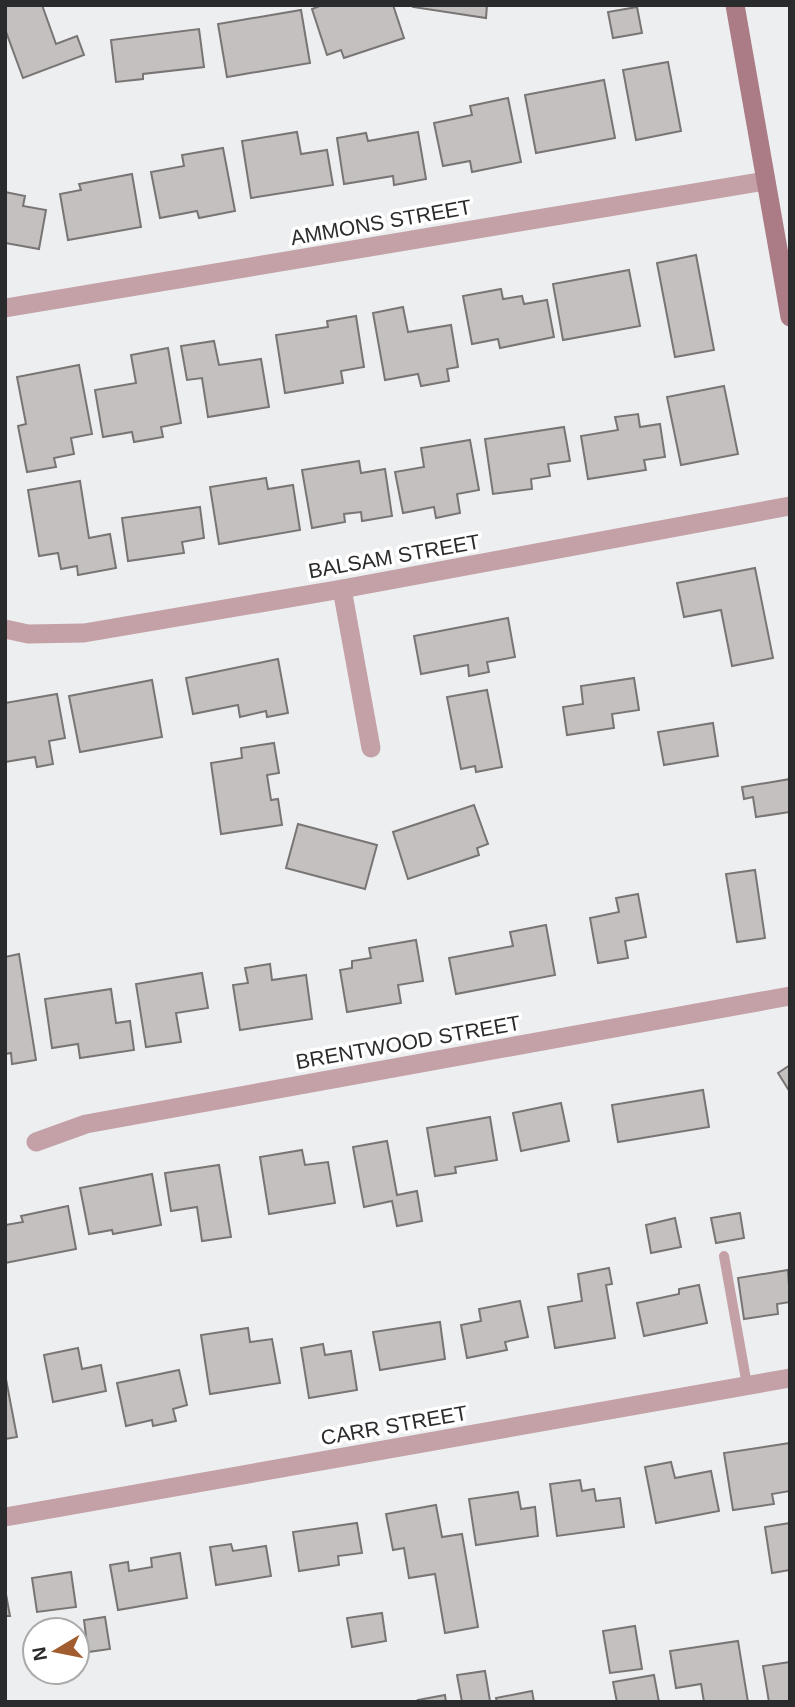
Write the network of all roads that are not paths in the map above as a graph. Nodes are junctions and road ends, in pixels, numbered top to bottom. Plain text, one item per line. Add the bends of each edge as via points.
1 (735, 5) edge
2 (765, 181) junction
3 (5, 309) edge
4 (790, 317) edge
5 (790, 506) edge
6 (342, 589) junction
7 (5, 629) edge
8 (371, 748) dead end
9 (790, 996) edge
10 (36, 1142) dead end
11 (724, 1256) dead end
12 (790, 1378) edge
13 (747, 1385) junction
14 (5, 1517) edge

1 - 2 main road
2 - 3 street, AMMONS STREET
2 - 4 main road
5 - 6 street, BALSAM STREET
6 - 7 street, BALSAM STREET via 84,632 28,634
6 - 8 street
9 - 10 street, BRENTWOOD STREET via 86,1124
11 - 13 lane
12 - 13 street, CARR STREET
13 - 14 street, CARR STREET

